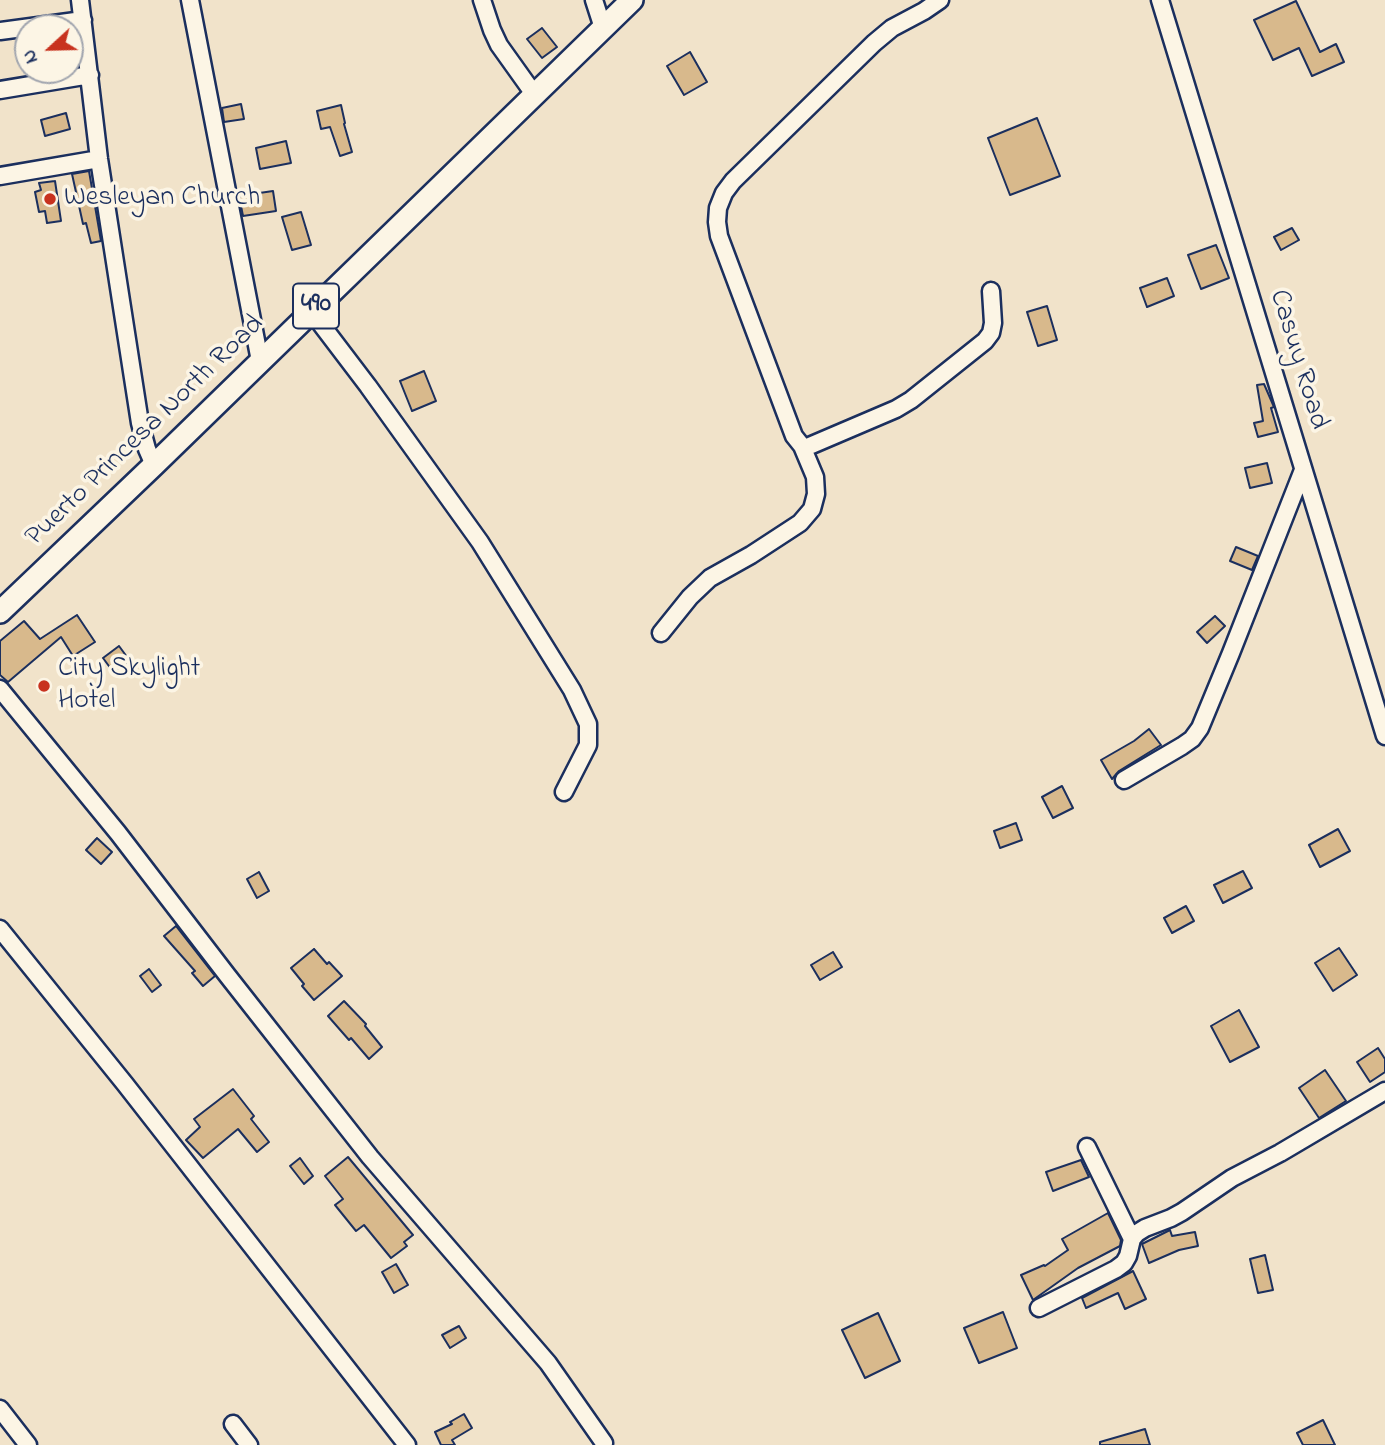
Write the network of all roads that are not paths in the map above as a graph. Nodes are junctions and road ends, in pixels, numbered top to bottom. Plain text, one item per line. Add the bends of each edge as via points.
1 (190, 0) edge
2 (482, 0) edge
3 (594, 0) edge
4 (632, 0) edge
5 (940, 0) edge
6 (1160, 0) edge
7 (84, 28) edge
8 (603, 28) junction
9 (90, 75) junction
10 (0, 90) edge
11 (534, 94) junction
12 (99, 159) junction
13 (0, 176) edge
14 (991, 291) dead end
15 (311, 311) junction
16 (260, 361) junction
17 (802, 446) junction
18 (154, 465) junction
19 (1303, 470) junction
20 (0, 612) edge
21 (661, 633) dead end
22 (0, 690) edge
23 (1385, 736) edge
24 (1124, 780) dead end
25 (564, 792) dead end
26 (0, 929) edge
27 (1385, 1091) edge
28 (1087, 1147) dead end
29 (1132, 1239) junction
30 (1039, 1308) dead end
31 (0, 1409) edge
32 (233, 1424) dead end
33 (604, 1443) edge
34 (28, 1445) edge
35 (249, 1445) edge
36 (407, 1445) edge

1 - 16 street
2 - 11 street via 499,45
3 - 8 street
4 - 8 main road, Puerto Princesa North Road / 490
5 - 17 street via 874,43 733,181 719,208 719,236 794,436
6 - 19 street, Casuy Road
7 - 9 street
8 - 11 main road, Puerto Princesa North Road / 490
9 - 10 street
9 - 12 street
11 - 15 main road, Puerto Princesa North Road / 490
12 - 13 street
12 - 18 street via 140,424
14 - 17 street via 993,323 985,341 896,409 812,446
15 - 16 main road, Puerto Princesa North Road / 490
15 - 25 street via 480,542 572,690 587,724 588,745
16 - 18 main road, Puerto Princesa North Road / 490
17 - 21 street via 815,477 812,509 800,523 710,578
18 - 20 main road, Puerto Princesa North Road / 490
19 - 23 street, Casuy Road
19 - 24 street via 1200,728 1182,746
22 - 33 street via 118,833 370,1157 548,1363
26 - 36 street
27 - 29 street
28 - 29 street
29 - 30 street via 1128,1256 1116,1269
31 - 34 street
32 - 35 street

